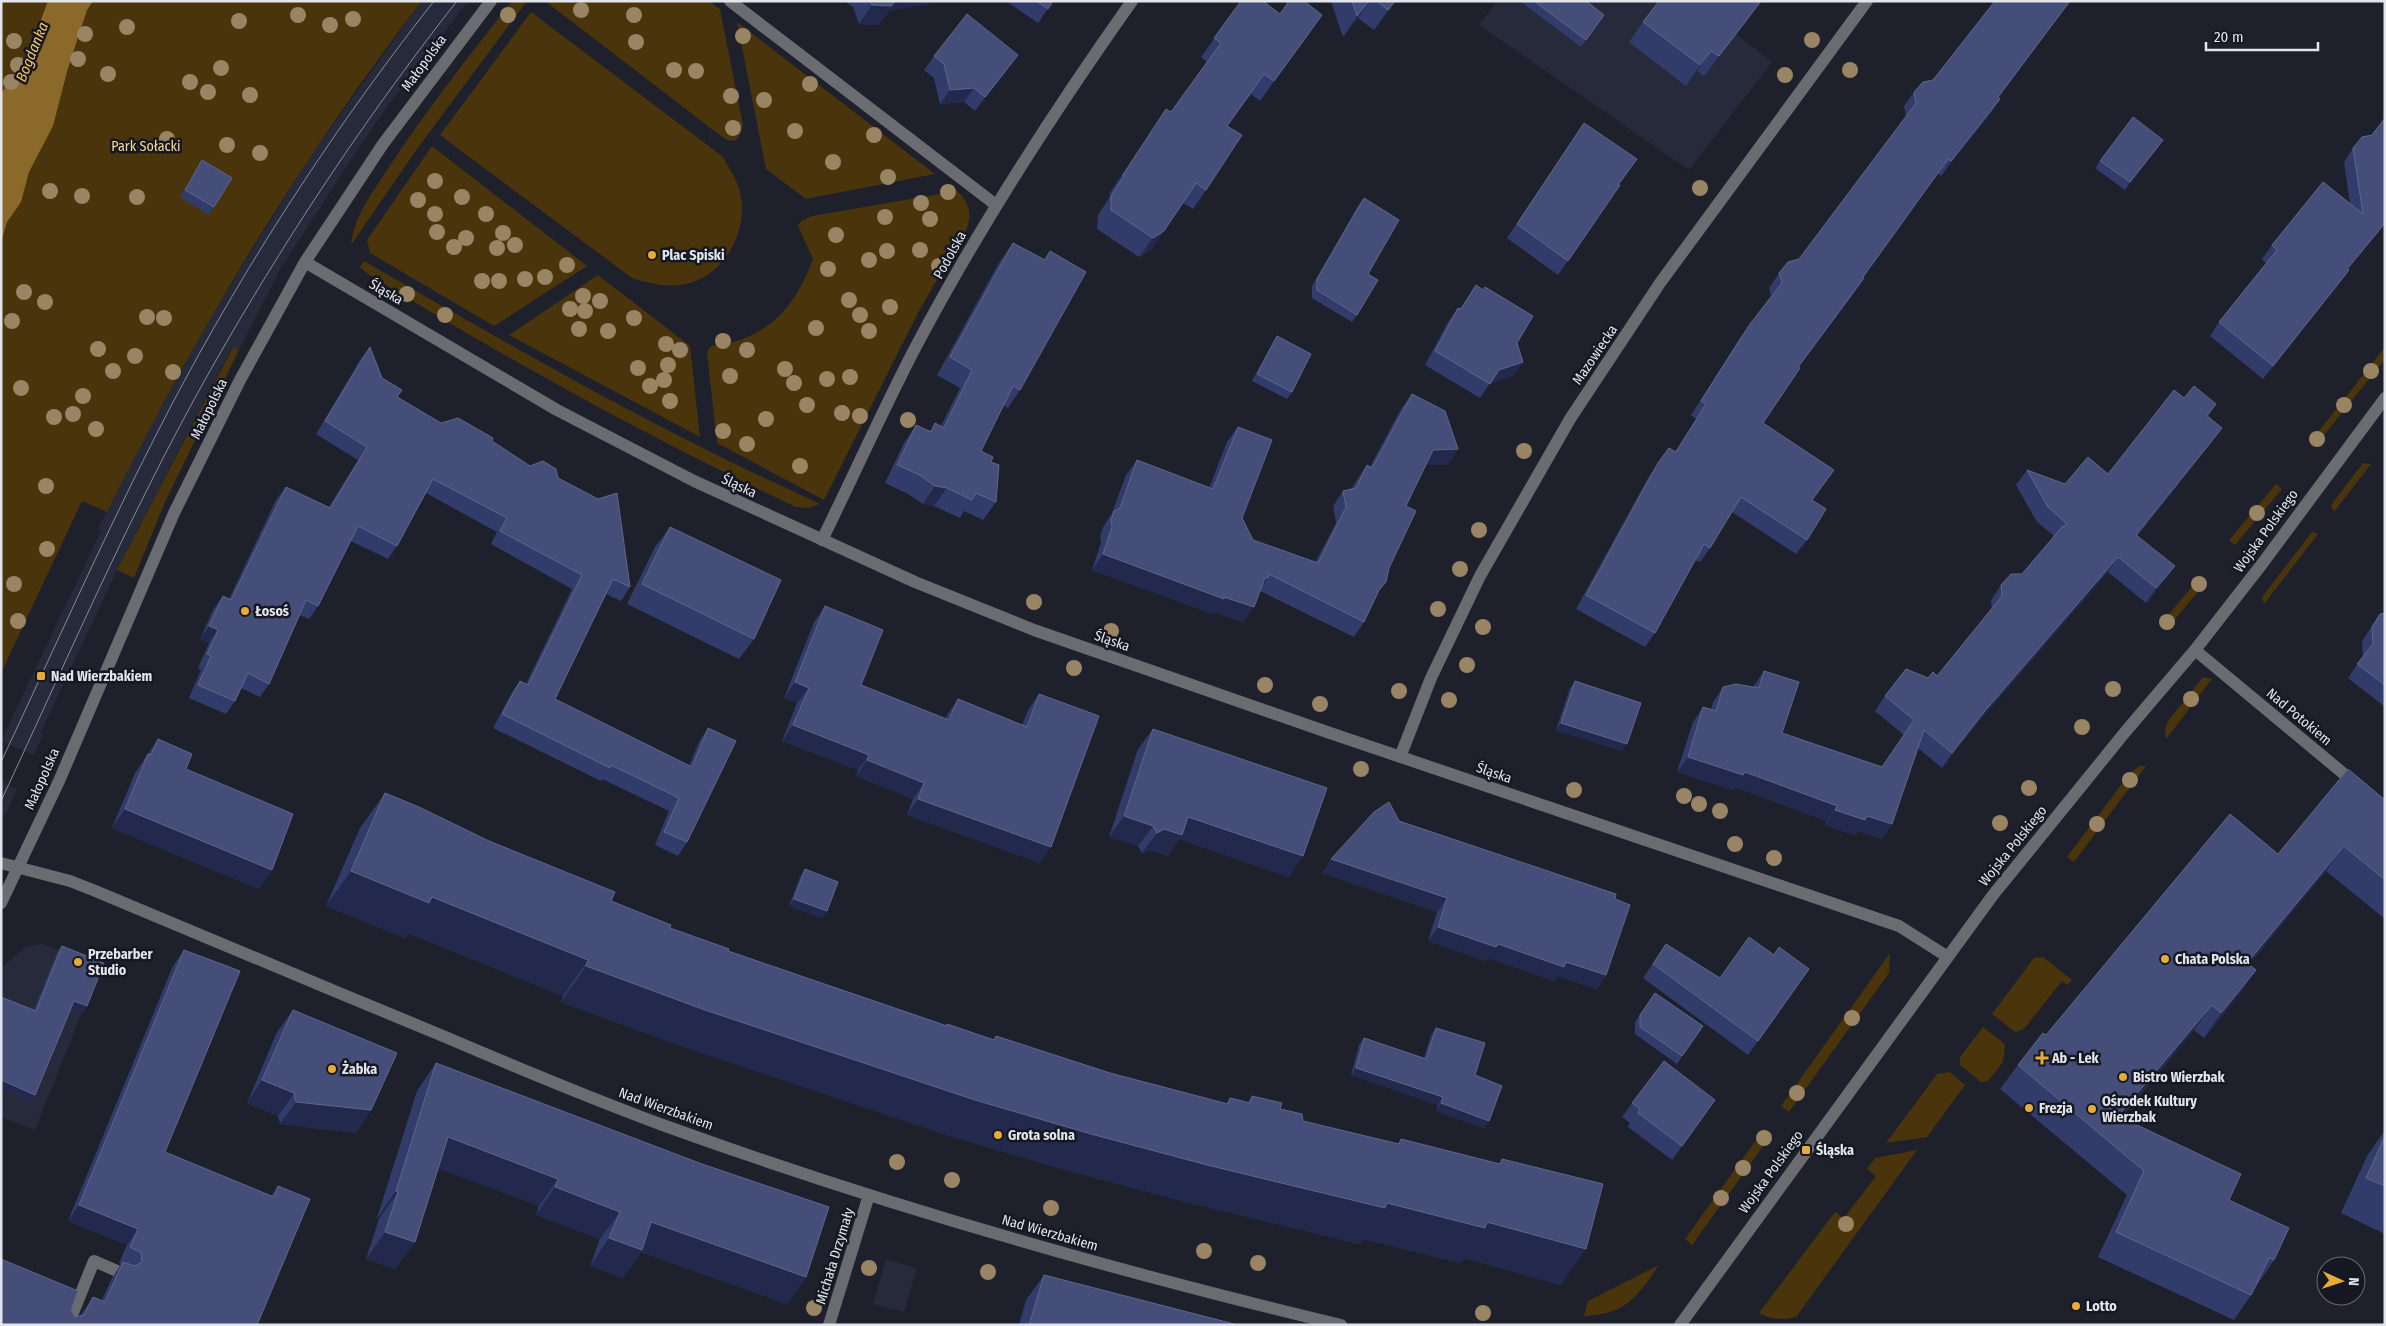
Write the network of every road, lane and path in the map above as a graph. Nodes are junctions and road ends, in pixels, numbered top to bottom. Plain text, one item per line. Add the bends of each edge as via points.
1 (491, 1) edge
2 (730, 1) edge
3 (1132, 1) edge
4 (1867, 1) edge
5 (996, 205) junction
6 (304, 262) junction
7 (2385, 398) edge
8 (822, 540) junction
9 (2195, 650) junction
10 (1400, 757) junction
11 (2363, 789) edge
12 (1, 862) edge
13 (20, 866) junction
14 (1, 903) edge
15 (1948, 957) junction
16 (869, 1195) junction
17 (124, 1274) edge
18 (68, 1325) edge
19 (829, 1325) edge
20 (1341, 1325) edge
21 (1680, 1325) edge

1 - 6 street, Małopolska via 383,144
2 - 5 street
3 - 5 street, Podolska via 1073,84
4 - 10 street, Mazowiecka via 1660,283 1570,419 1480,576 1431,678
5 - 8 street, Podolska via 914,352
6 - 8 street, Śląska via 557,410 694,481
6 - 13 street, Małopolska via 240,380 174,513
7 - 9 street, Wojska Polskiego
8 - 10 street, Śląska via 1034,630
9 - 11 street, Nad Potokiem
9 - 15 street, Wojska Polskiego via 2006,879
10 - 15 street, Śląska via 1898,926
12 - 13 street, Nad Wierzbakiem
13 - 14 street, Małopolska
13 - 16 street, Nad Wierzbakiem via 93,890 588,1097
15 - 21 street, Wojska Polskiego
16 - 19 street, Michała Drzymały
16 - 20 street, Nad Wierzbakiem via 1210,1294
17 - 18 street via 94,1261

